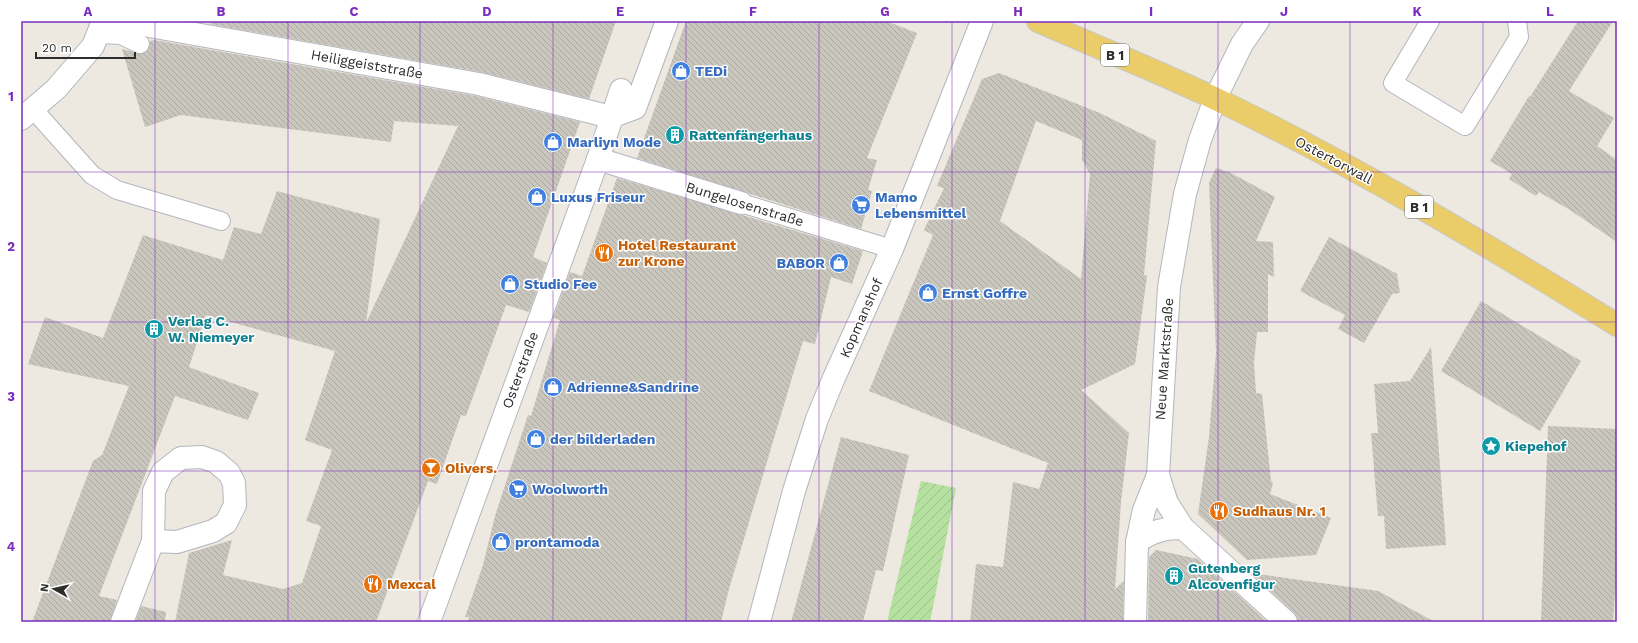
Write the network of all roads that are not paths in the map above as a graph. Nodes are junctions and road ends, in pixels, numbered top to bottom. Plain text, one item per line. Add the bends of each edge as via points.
1 (121, 21) edge
2 (667, 21) edge
3 (982, 21) edge
4 (1038, 21) edge
5 (1258, 21) edge
6 (1430, 21) edge
7 (1517, 21) edge
8 (100, 27) edge
9 (140, 44) dead end
10 (620, 90) dead end
11 (1215, 99) junction
12 (27, 114) edge
13 (610, 118) junction
14 (598, 159) junction
15 (741, 203) joint
16 (221, 221) dead end
17 (892, 249) junction
18 (1617, 325) edge
19 (1158, 475) junction
20 (1183, 528) junction
21 (153, 541) junction
22 (1137, 542) junction
23 (122, 622) edge
24 (429, 622) edge
25 (758, 622) edge
26 (1135, 622) edge
27 (1286, 622) edge

1 - 13 street, Heiliggeiststraße via 479,84
2 - 13 street via 635,108
3 - 17 street, Kopmanshof
4 - 11 main road, Ostertorwall / B 1
5 - 11 street, Neue Marktstraße via 1242,44
6 - 7 lane via 1394,83 1465,126 1519,37
8 - 9 lane
8 - 12 street via 93,46 56,89
10 - 13 street, Osterstraße
11 - 18 main road, Ostertorwall / B 1 via 1385,188
11 - 19 street, Neue Marktstraße via 1185,194 1169,287
12 - 16 lane via 92,175 117,190
13 - 14 street, Osterstraße
14 - 15 street, Bungelosenstraße
14 - 24 street, Osterstraße
15 - 17 lane, Bungelosenstraße
17 - 25 street, Kopmanshof via 815,425
19 - 20 street via 1167,503
19 - 22 street, Neue Marktstraße via 1144,510
20 - 22 street via 1158,530
20 - 27 street
21 - 21 street via 177,542 213,531 226,523 235,505 234,483 229,473 216,462 202,457 181,458 163,472 154,491
21 - 23 street
22 - 26 street, Neue Marktstraße

